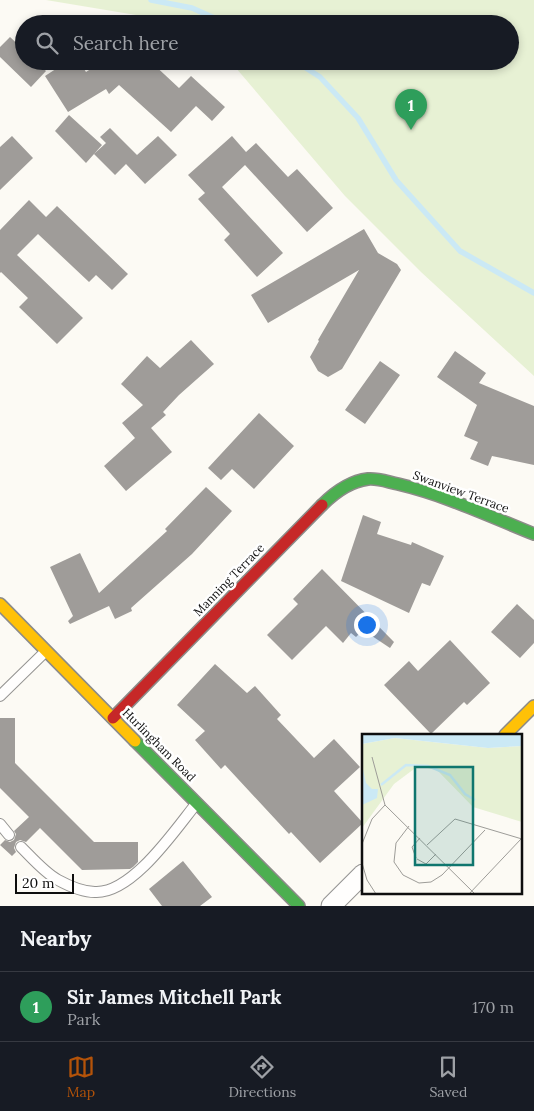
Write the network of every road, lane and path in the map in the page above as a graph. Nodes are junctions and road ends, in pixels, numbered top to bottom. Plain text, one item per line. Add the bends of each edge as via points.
1 (376, 479) joint
2 (534, 534) edge
3 (0, 604) edge
4 (46, 650) junction
5 (0, 696) edge
6 (534, 706) edge
7 (113, 718) junction
8 (506, 734) edge
9 (197, 803) junction
10 (0, 824) edge
11 (9, 835) dead end
12 (21, 847) dead end
13 (362, 875) edge
14 (299, 906) edge
15 (331, 906) edge

1 - 2 street, Swanview Terrace via 426,491
1 - 7 street, Manning Terrace via 349,485 326,500
3 - 4 street, Hurlingham Road
4 - 5 lane
4 - 7 street, Hurlingham Road
6 - 8 street
7 - 9 street, Hurlingham Road
9 - 12 lane via 141,871 116,887 96,893 56,879
9 - 14 street, Hurlingham Road
10 - 11 lane
13 - 15 street

